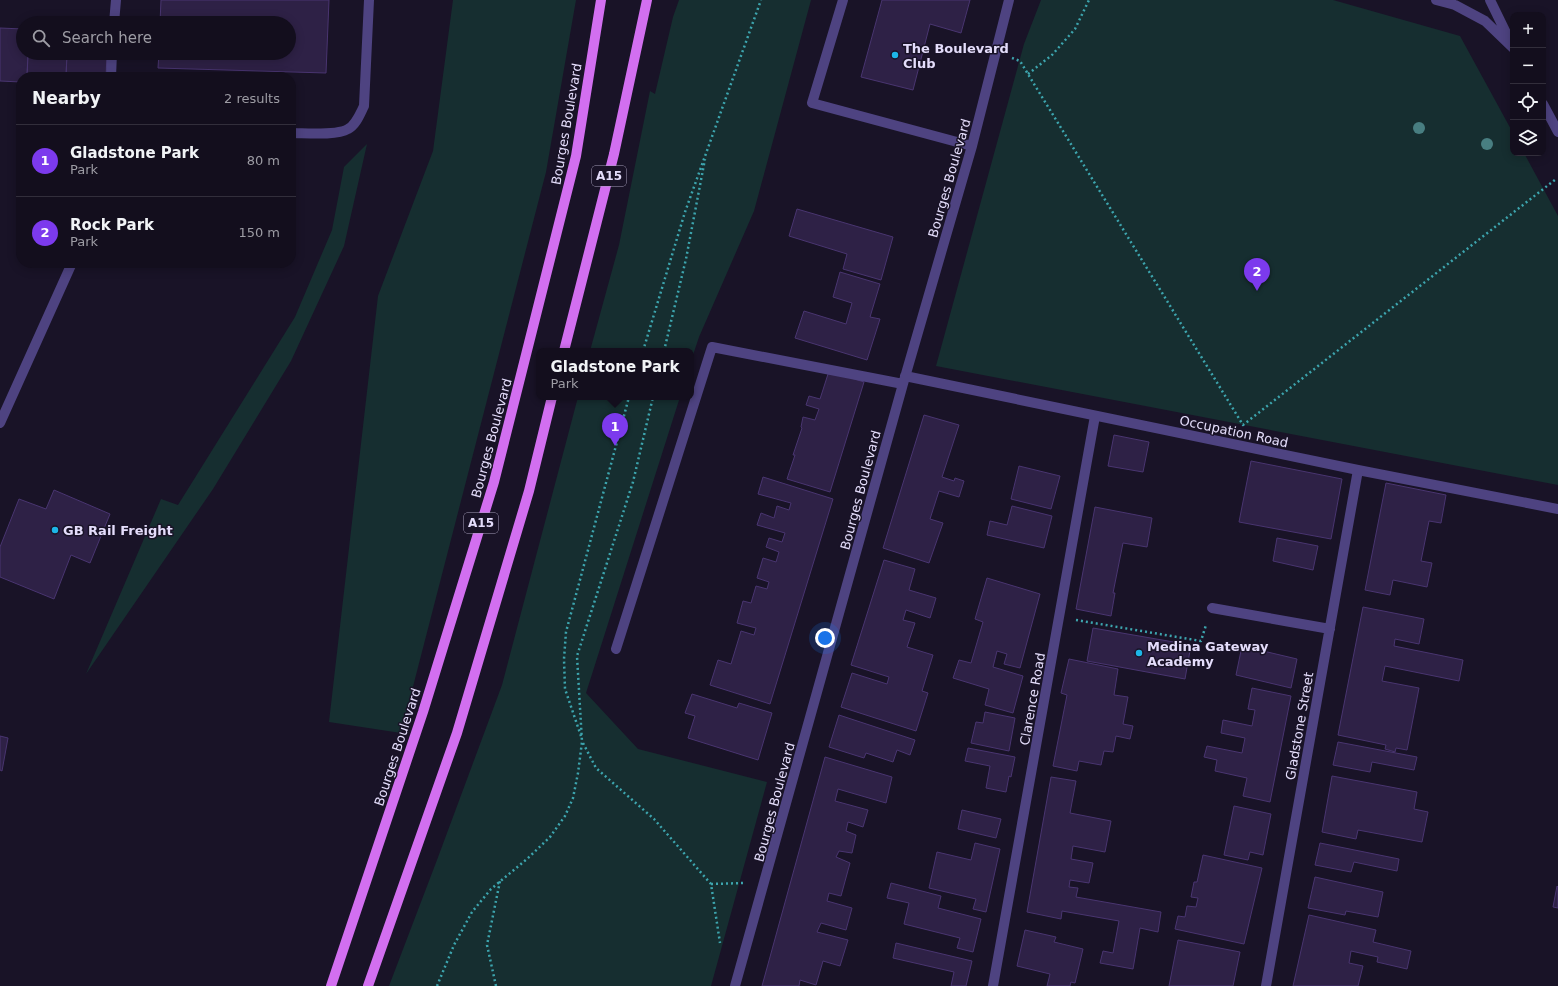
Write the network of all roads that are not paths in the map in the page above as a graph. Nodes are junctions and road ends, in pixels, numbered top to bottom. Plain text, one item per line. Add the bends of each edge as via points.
1 (116, 0) edge
2 (369, 0) edge
3 (601, 0) edge
4 (646, 0) edge
5 (843, 0) edge
6 (1009, 0) edge
7 (1436, 0) edge
8 (1490, 0) edge
9 (115, 16) edge
10 (1510, 42) edge
11 (1510, 45) edge
12 (112, 60) edge
13 (111, 72) edge
14 (1546, 110) edge
15 (1558, 132) edge
16 (296, 133) edge
17 (972, 146) junction
18 (70, 268) edge
19 (565, 348) edge
20 (904, 380) junction
21 (551, 400) edge
22 (1095, 416) junction
23 (0, 423) edge
24 (1358, 470) junction
25 (1558, 509) edge
26 (1212, 608) road end
27 (1330, 628) junction
28 (616, 649) dead end
29 (331, 986) edge
30 (368, 986) edge
31 (735, 986) edge
32 (993, 986) edge
33 (1266, 986) edge

1 - 9 street
2 - 16 street via 364,106 358,119 349,129 336,133
3 - 29 main road, Bourges Boulevard / A15 via 576,156 494,482 423,712
4 - 19 main road, A15 via 614,154
5 - 17 street via 812,103
6 - 17 street, Bourges Boulevard
7 - 11 street via 1456,6 1485,21
8 - 10 street
12 - 13 street
14 - 15 street
17 - 20 street, Bourges Boulevard
18 - 23 street
20 - 22 street, Occupation Road via 964,388
20 - 28 street, Occupation Road via 712,347
20 - 31 street, Bourges Boulevard
21 - 30 main road, A15 via 529,491 457,733
22 - 24 street, Occupation Road
22 - 32 street, Clarence Road
24 - 25 street, Occupation Road
24 - 27 street, Gladstone Street
26 - 27 street
27 - 33 street, Gladstone Street

